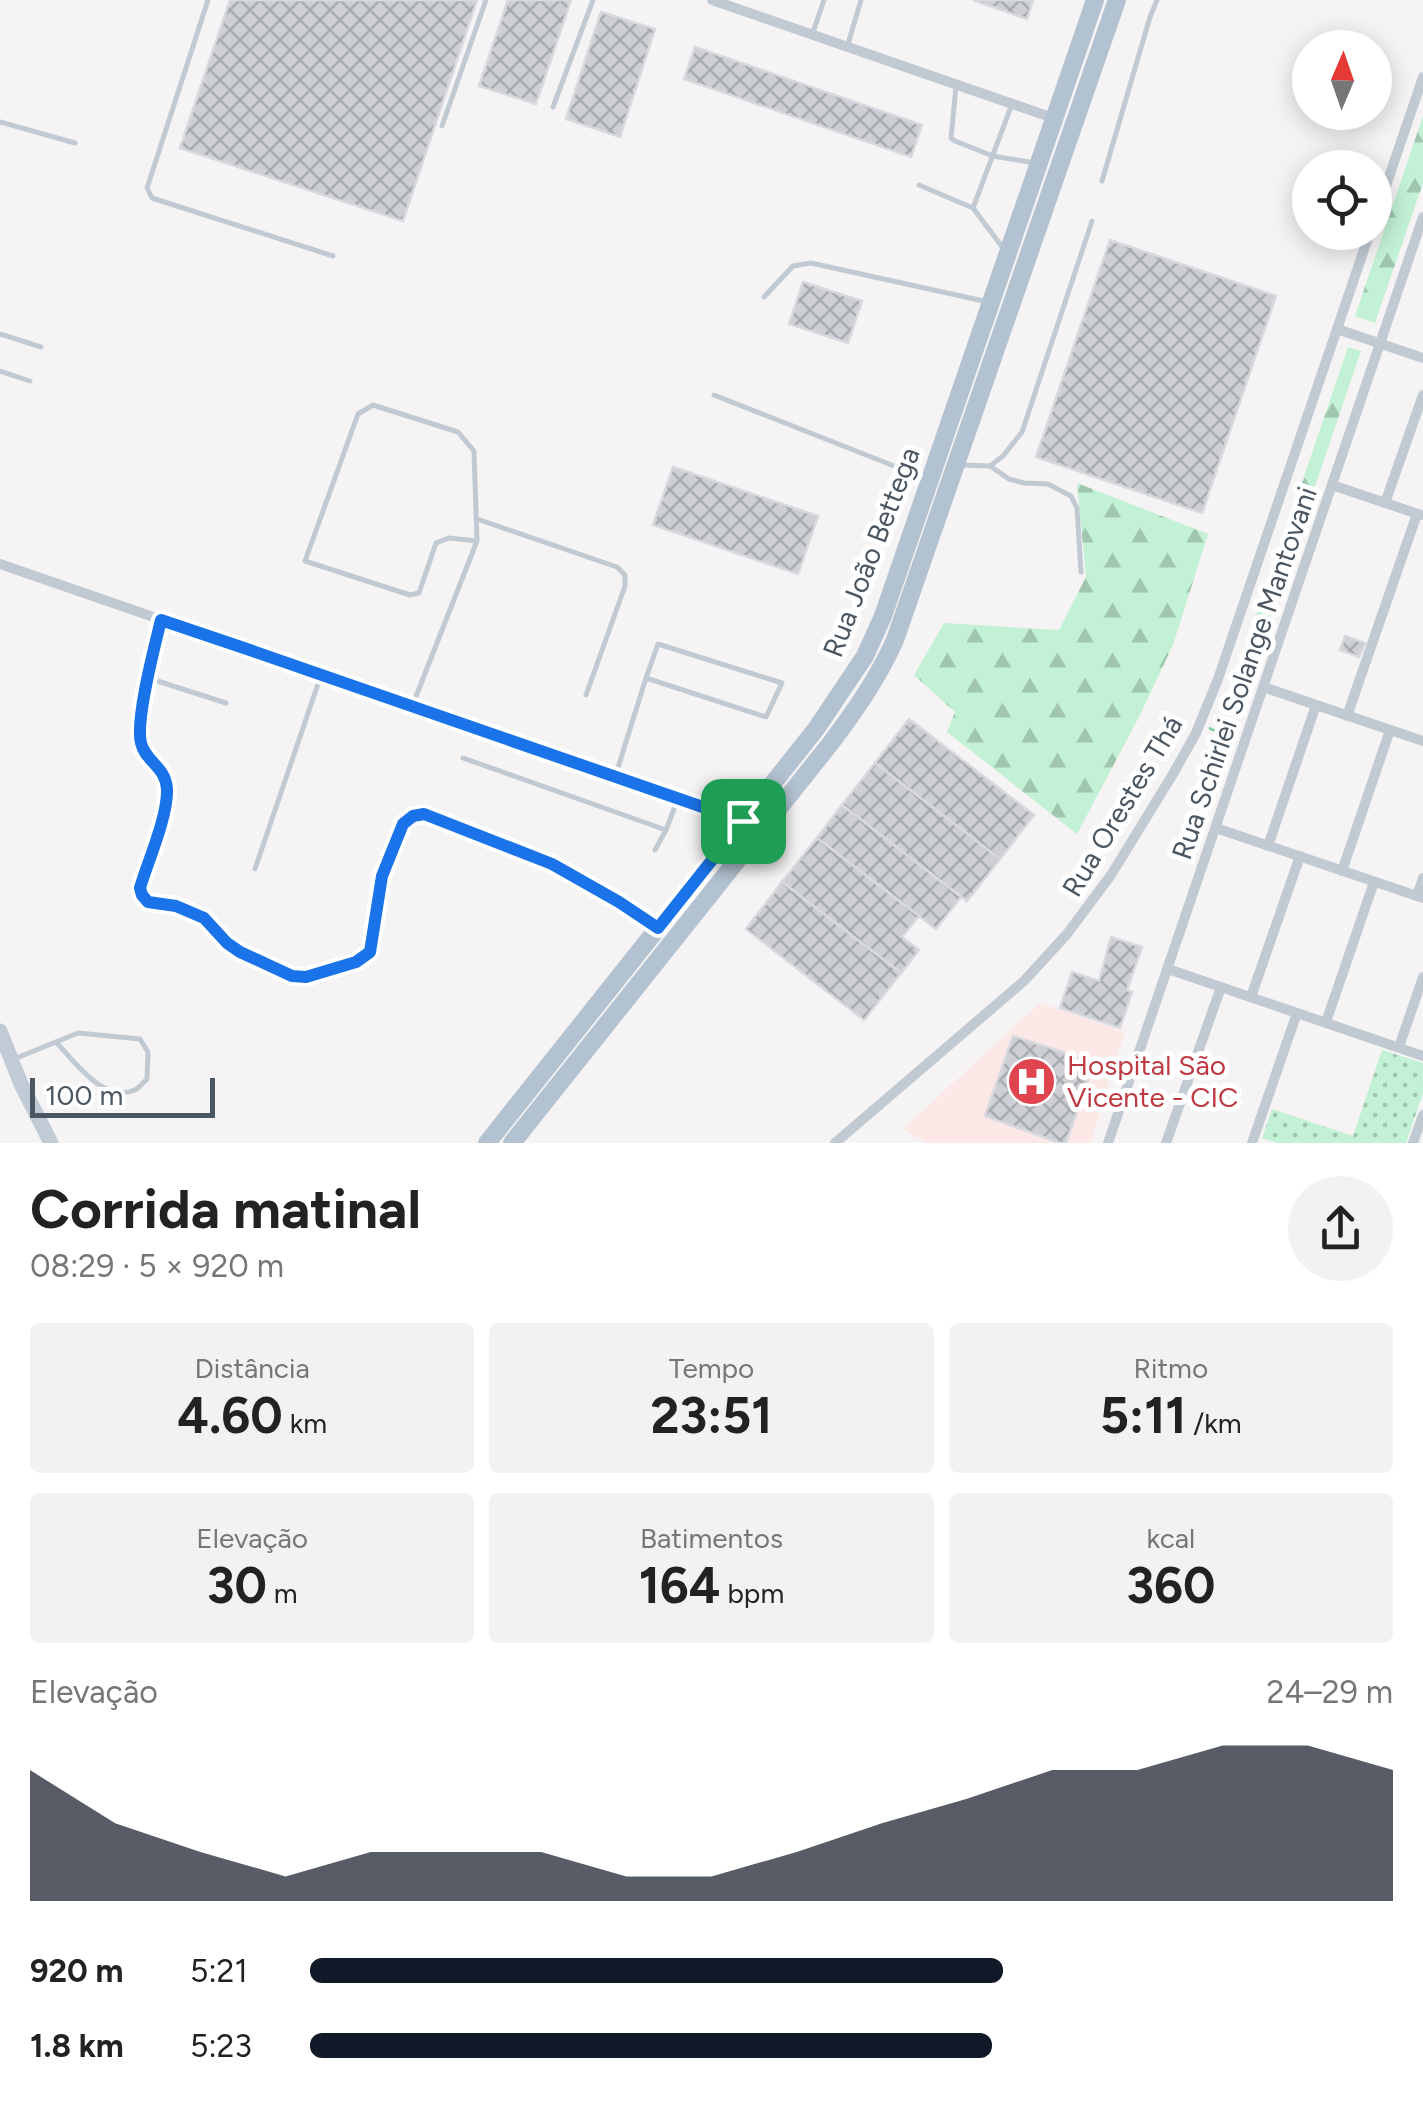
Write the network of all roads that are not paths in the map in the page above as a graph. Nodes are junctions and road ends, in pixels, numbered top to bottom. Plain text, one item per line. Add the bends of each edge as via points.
1 (208, 0) edge
2 (486, 0) edge
3 (592, 0) edge
4 (712, 0) edge
5 (824, 0) edge
6 (860, 0) edge
7 (1095, 0) edge
8 (1117, 0) edge
9 (1157, 0) edge
10 (812, 34) junction
11 (847, 47) junction
12 (1423, 76) edge
13 (956, 84) junction
14 (1012, 104) junction
15 (553, 108) dead end
16 (1054, 118) junction
17 (0, 122) edge
18 (1074, 125) junction
19 (442, 126) dead end
20 (75, 142) dead end
21 (993, 156) junction
22 (1039, 164) junction
23 (1392, 168) edge
24 (1102, 181) dead end
25 (920, 185) dead end
26 (972, 208) junction
27 (1423, 218) edge
28 (1092, 222) dead end
29 (1364, 250) edge
30 (1008, 254) junction
31 (334, 256) dead end
32 (764, 297) dead end
33 (990, 303) junction
34 (1338, 329) junction
35 (0, 334) edge
36 (1380, 344) junction
37 (41, 346) dead end
38 (1423, 358) edge
39 (0, 371) edge
40 (30, 381) dead end
41 (714, 395) dead end
42 (1423, 395) edge
43 (956, 465) junction
44 (990, 466) junction
45 (930, 480) junction
46 (1332, 485) junction
47 (1386, 503) junction
48 (1420, 515) edge
49 (477, 519) junction
50 (477, 542) junction
51 (0, 564) edge
52 (1081, 572) dead end
53 (161, 620) junction
54 (321, 675) junction
55 (148, 678) junction
56 (646, 678) junction
57 (1263, 688) junction
58 (586, 695) dead end
59 (226, 702) dead end
60 (1316, 705) junction
61 (412, 706) junction
62 (1348, 716) junction
63 (1390, 730) junction
64 (1423, 740) edge
65 (463, 758) dead end
66 (616, 777) junction
67 (678, 798) junction
68 (743, 821) junction
69 (763, 828) junction
70 (1216, 828) junction
71 (666, 830) junction
72 (1268, 846) junction
73 (655, 850) dead end
74 (1300, 856) junction
75 (255, 870) dead end
76 (1342, 871) junction
77 (1423, 878) edge
78 (1374, 882) junction
79 (1420, 897) edge
80 (658, 928) junction
81 (1168, 968) junction
82 (1423, 977) edge
83 (1221, 987) junction
84 (1251, 997) junction
85 (1297, 1012) junction
86 (1326, 1022) junction
87 (0, 1030) edge
88 (56, 1042) junction
89 (1399, 1047) junction
90 (1423, 1056) edge
91 (11, 1060) junction
92 (1423, 1115) edge
93 (1255, 1142) edge
94 (50, 1143) edge
95 (487, 1143) edge
96 (512, 1143) edge
97 (835, 1143) edge
98 (1108, 1143) edge
99 (1166, 1143) edge
100 (1414, 1143) edge

1 - 31 lane via 148,194
2 - 19 lane
3 - 15 lane
4 - 10 street
5 - 10 lane
6 - 11 lane
7 - 16 main road, Rua João Bettega
8 - 18 main road, Rua João Bettega
9 - 24 lane
10 - 11 street
11 - 13 street
12 - 23 street
13 - 14 street
13 - 21 lane via 952,138
14 - 16 street
14 - 21 lane
16 - 18 street
16 - 22 main road, Rua João Bettega
17 - 20 lane
18 - 43 main road, Rua João Bettega
21 - 22 lane
21 - 26 lane
22 - 30 main road, Rua João Bettega
25 - 26 lane
26 - 30 lane
27 - 36 street, Rua Schirlei Solange Mantovani
28 - 44 lane via 1022,432
29 - 34 street, Rua Orestes Thá
30 - 33 main road, Rua João Bettega
32 - 33 lane via 793,266 811,264
33 - 45 main road, Rua João Bettega
34 - 36 street
34 - 97 street, Rua Orestes Thá via 1218,679 1144,823 1089,907 1035,970
35 - 37 lane
36 - 38 street
36 - 46 street, Rua Schirlei Solange Mantovani
39 - 40 lane
41 - 45 lane
42 - 47 street
43 - 44 lane
43 - 69 main road, Rua João Bettega via 886,661
44 - 52 lane via 1070,496 1077,508
45 - 68 main road, Rua João Bettega via 866,656
46 - 47 street
46 - 57 street, Rua Schirlei Solange Mantovani
47 - 48 street
48 - 62 street
49 - 50 lane
49 - 50 lane via 474,451 458,432 374,405 358,414 306,561 410,595 419,593 436,543
49 - 58 lane via 617,566 625,575
50 - 61 lane
51 - 53 street
53 - 54 street
53 - 55 lane
54 - 61 street
54 - 75 lane
55 - 59 lane
55 - 80 lane via 142,748 167,785 142,895 204,918 240,952 306,977 370,952 382,876 403,824 424,814 552,864
56 - 56 lane via 658,644 782,683 766,717
56 - 66 lane
57 - 60 street
57 - 70 street, Rua Schirlei Solange Mantovani
60 - 62 street
60 - 72 street
61 - 66 street
62 - 63 street
63 - 64 street
63 - 76 street
65 - 71 lane
66 - 67 street
67 - 68 street
67 - 71 lane
68 - 69 street
68 - 80 main road, Rua João Bettega
69 - 96 main road, Rua João Bettega
70 - 72 street
70 - 81 street, Rua Schirlei Solange Mantovani
71 - 73 lane
72 - 74 street
74 - 76 street
74 - 84 street
76 - 78 street
77 - 79 street
78 - 79 street
78 - 86 street
80 - 95 main road, Rua João Bettega
81 - 83 street
81 - 98 street, Rua Schirlei Solange Mantovani
82 - 89 street
83 - 84 street
83 - 99 street
84 - 85 street
85 - 86 street
85 - 93 street
86 - 89 street
87 - 91 main road
88 - 88 lane via 78,1033 140,1039 148,1052 148,1079 134,1090 114,1091 92,1082
88 - 91 lane
89 - 90 street
91 - 94 main road
92 - 100 street

